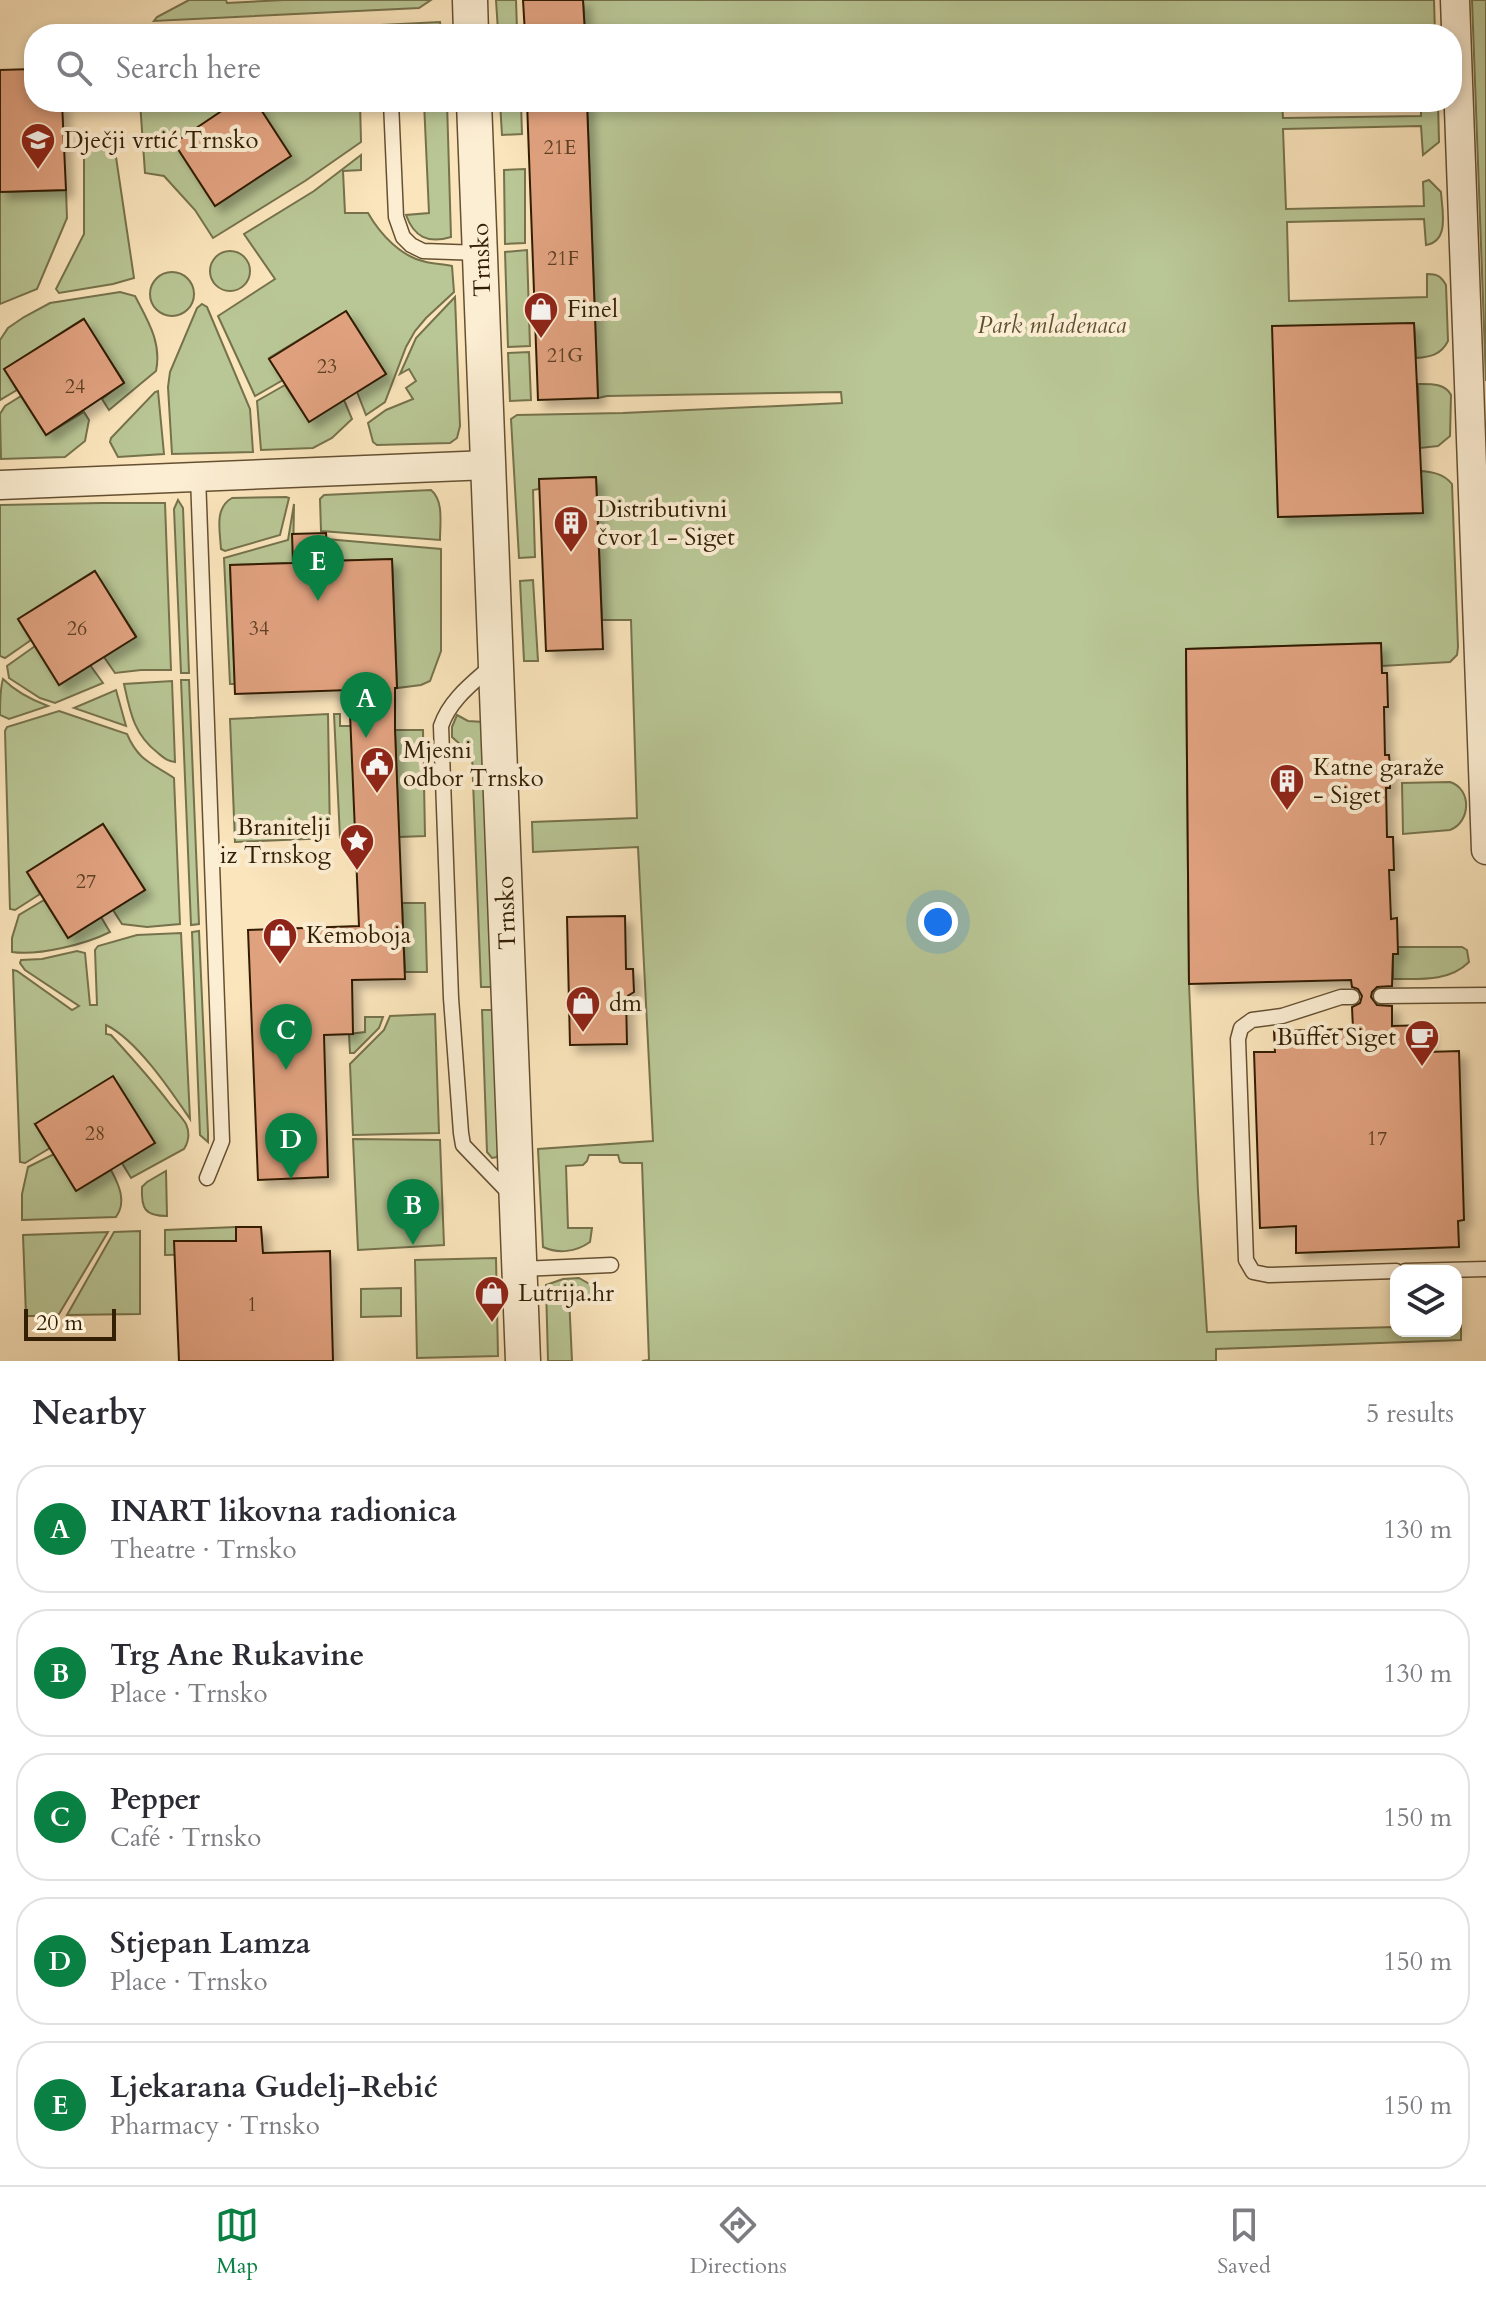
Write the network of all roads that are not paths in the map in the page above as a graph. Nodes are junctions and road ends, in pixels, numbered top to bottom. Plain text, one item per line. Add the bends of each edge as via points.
1 (470, 0) edge
2 (1455, 0) edge
3 (471, 24) edge
4 (1456, 24) edge
5 (391, 112) edge
6 (474, 112) edge
7 (1460, 112) edge
8 (481, 253) junction
9 (489, 465) junction
10 (198, 476) junction
11 (0, 485) edge
12 (1482, 586) edge
13 (497, 661) junction
14 (1486, 850) edge
15 (1486, 995) edge
16 (1381, 996) dead end
17 (1352, 997) dead end
18 (207, 1178) dead end
19 (518, 1203) junction
20 (611, 1265) dead end
21 (521, 1269) junction
22 (1486, 1269) edge
23 (1462, 1270) edge
24 (1390, 1271) edge
25 (523, 1361) edge

1 - 3 street
2 - 4 street
5 - 8 lane via 396,217 403,237 423,251
6 - 8 street, Trnsko
7 - 12 street
8 - 9 street, Trnsko
9 - 10 street
9 - 13 street, Trnsko
10 - 11 street
10 - 18 lane via 222,1141
12 - 14 street
13 - 19 street, Trnsko
13 - 19 lane via 458,696 441,726 461,1133 463,1145
15 - 16 lane
17 - 24 lane via 1252,1020 1241,1028 1246,1260 1253,1272 1268,1275
19 - 21 street, Trnsko
20 - 21 lane
21 - 25 street, Trnsko
22 - 23 lane

